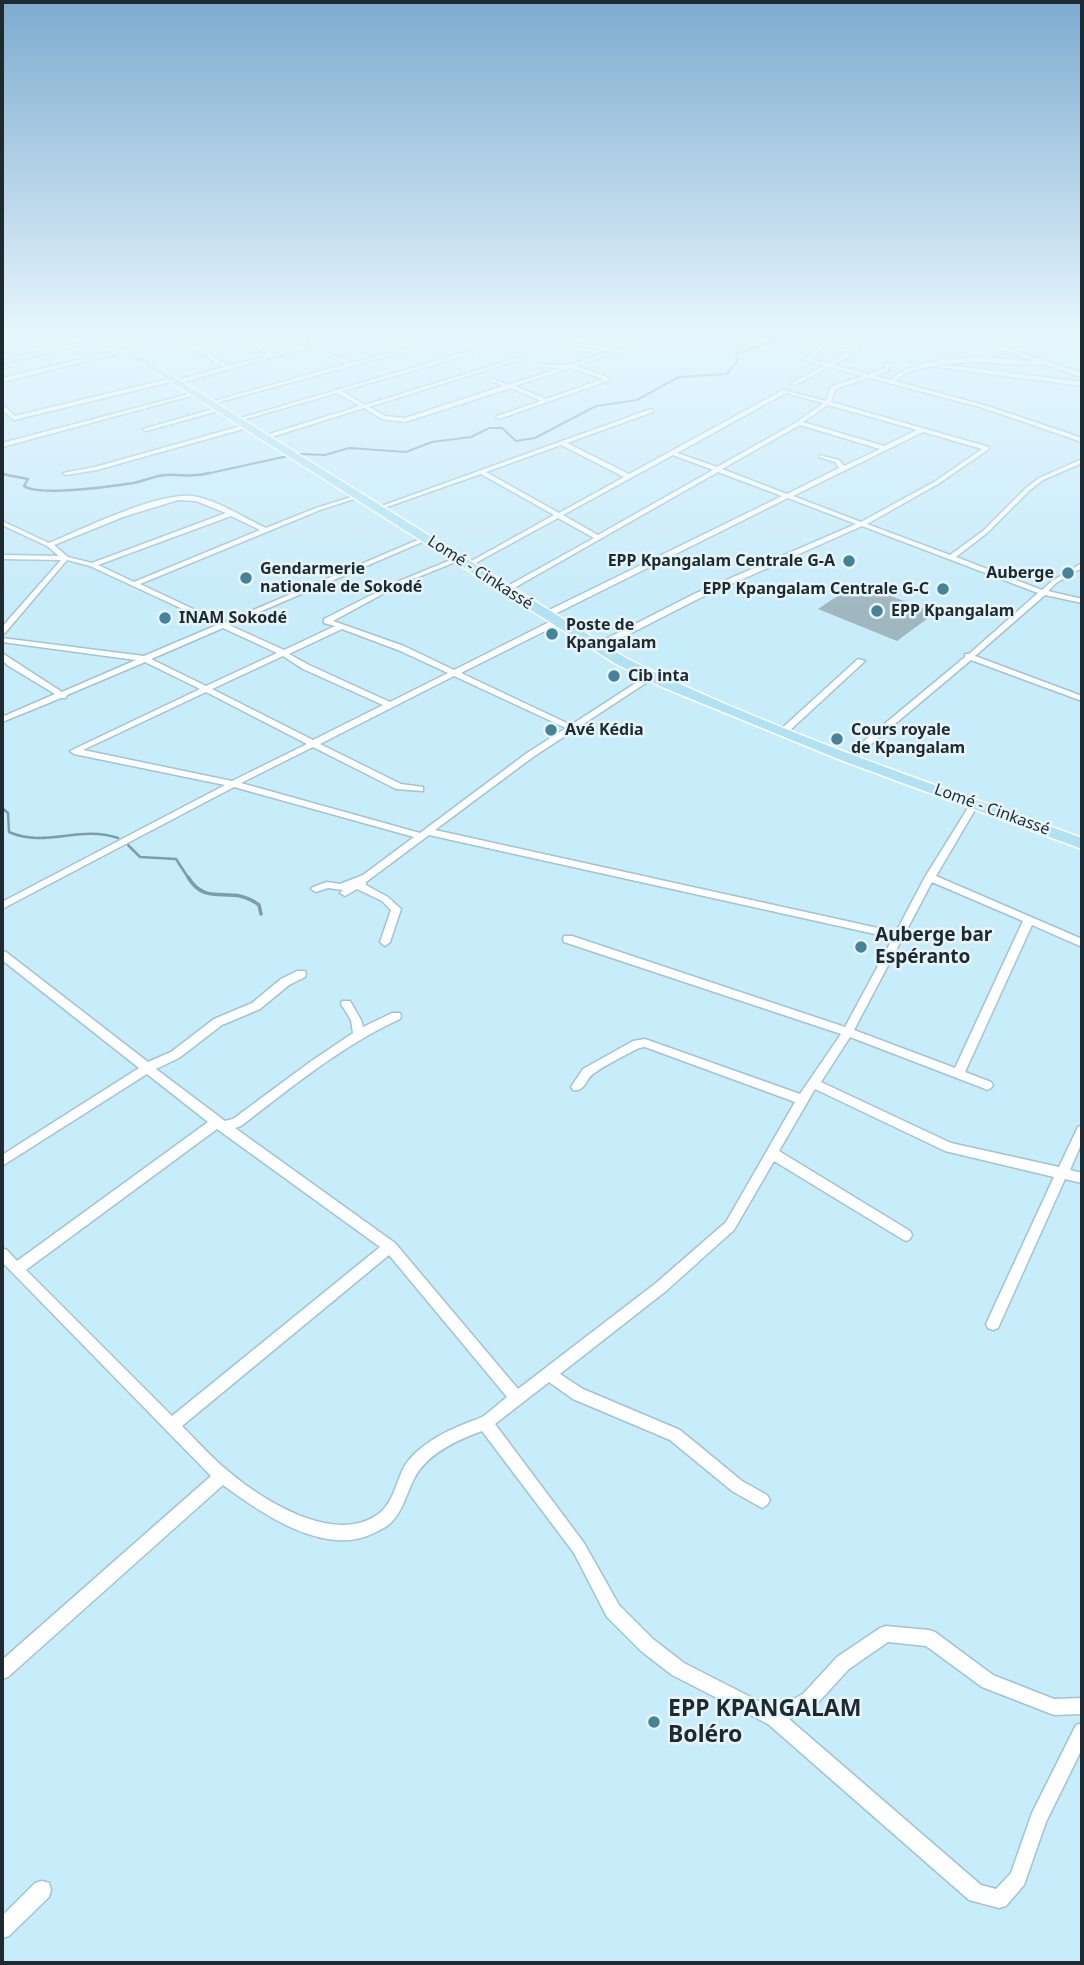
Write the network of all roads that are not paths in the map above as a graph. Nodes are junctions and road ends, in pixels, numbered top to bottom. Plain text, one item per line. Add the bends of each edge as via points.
1 (83, 424) edge
2 (162, 424) edge
3 (241, 424) edge
4 (244, 424) edge
5 (308, 424) edge
6 (616, 424) edge
7 (726, 424) edge
8 (798, 424) edge
9 (801, 424) edge
10 (905, 424) edge
11 (1036, 424) edge
12 (146, 429) dead end
13 (924, 429) junction
14 (265, 437) junction
15 (1082, 440) edge
16 (562, 443) junction
17 (2, 445) edge
18 (884, 448) junction
19 (673, 453) junction
20 (821, 456) dead end
21 (1082, 461) edge
22 (843, 469) junction
23 (718, 471) junction
24 (483, 472) junction
25 (66, 473) dead end
26 (629, 477) junction
27 (360, 496) junction
28 (789, 496) junction
29 (379, 508) junction
30 (230, 514) junction
31 (560, 516) junction
32 (2, 523) edge
33 (862, 524) junction
34 (265, 530) junction
35 (427, 538) junction
36 (599, 538) junction
37 (49, 545) junction
38 (2, 557) edge
39 (952, 557) junction
40 (66, 558) junction
41 (463, 562) junction
42 (92, 565) junction
43 (1082, 565) edge
44 (134, 584) junction
45 (508, 590) junction
46 (1042, 592) junction
47 (1082, 601) edge
48 (551, 619) junction
49 (226, 626) junction
50 (340, 627) junction
51 (2, 631) edge
52 (2, 640) edge
53 (597, 647) junction
54 (283, 653) junction
55 (2, 655) edge
56 (968, 656) junction
57 (146, 659) junction
58 (861, 661) dead end
59 (451, 673) junction
60 (652, 677) junction
61 (204, 688) junction
62 (63, 696) junction
63 (1082, 699) edge
64 (389, 705) junction
65 (2, 719) edge
66 (572, 729) junction
67 (784, 731) junction
68 (315, 743) junction
69 (849, 758) junction
70 (233, 784) junction
71 (420, 789) dead end
72 (975, 803) junction
73 (424, 834) junction
74 (1082, 844) edge
75 (930, 877) junction
76 (362, 878) junction
77 (316, 889) dead end
78 (345, 893) dead end
79 (2, 906) edge
80 (1029, 920) junction
81 (898, 936) junction
82 (568, 939) dead end
83 (385, 942) dead end
84 (1082, 943) edge
85 (2, 955) edge
86 (301, 974) dead end
87 (346, 1004) dead end
88 (396, 1016) dead end
89 (848, 1032) junction
90 (359, 1035) junction
91 (146, 1068) junction
92 (958, 1074) junction
93 (815, 1084) junction
94 (987, 1085) dead end
95 (577, 1087) dead end
96 (802, 1100) junction
97 (220, 1125) junction
98 (1082, 1130) edge
99 (773, 1154) junction
100 (2, 1161) edge
101 (1061, 1174) junction
102 (1082, 1178) edge
103 (906, 1234) dead end
104 (390, 1247) junction
105 (2, 1254) edge
106 (18, 1268) junction
107 (993, 1324) dead end
108 (548, 1374) junction
109 (517, 1398) junction
110 (485, 1423) junction
111 (172, 1425) junction
112 (222, 1476) junction
113 (762, 1500) dead end
114 (2, 1671) edge
115 (1082, 1706) edge
116 (775, 1718) junction
117 (1082, 1731) edge
118 (41, 1890) dead end
119 (2, 1928) edge

1 - 17 street
2 - 12 street
3 - 25 street via 95,470
4 - 14 highway, Lomé - Cinkassé
5 - 14 street
6 - 16 street
7 - 19 street
8 - 23 street
9 - 18 street
10 - 13 street
11 - 15 street
13 - 18 street
13 - 33 street via 988,450
14 - 27 highway, Lomé - Cinkassé
16 - 24 street
16 - 26 street
18 - 22 street
19 - 23 street
19 - 26 street
20 - 22 street via 837,461
21 - 39 street via 1034,484
22 - 28 street
23 - 28 street
23 - 36 street
24 - 29 street
24 - 31 street
26 - 31 street
27 - 29 highway, Lomé - Cinkassé
27 - 34 street
28 - 33 street
28 - 48 street
29 - 35 highway, Lomé - Cinkassé
30 - 34 street
30 - 37 street via 199,500 175,498
30 - 42 street
31 - 36 street
31 - 41 street
32 - 37 street
33 - 39 street
33 - 53 street via 696,596
34 - 44 street
35 - 41 highway, Lomé - Cinkassé
35 - 49 street
36 - 45 street
37 - 40 street
38 - 40 street
39 - 46 street
40 - 42 street
40 - 51 street
41 - 45 highway, Lomé - Cinkassé
41 - 50 street via 399,583 327,621
42 - 44 street
43 - 46 street
44 - 49 street
45 - 48 highway, Lomé - Cinkassé
46 - 47 street
46 - 56 street
48 - 53 highway, Lomé - Cinkassé
48 - 59 street
49 - 54 street
49 - 57 street
50 - 54 street
50 - 59 street via 401,648
52 - 57 street
53 - 60 highway, Lomé - Cinkassé
54 - 61 street
54 - 64 street
55 - 62 street
56 - 63 street
56 - 69 street
57 - 61 street
57 - 62 street
58 - 67 street
59 - 64 street
59 - 66 street
60 - 66 street
60 - 67 highway, Lomé - Cinkassé
61 - 68 street
61 - 70 street via 74,751
62 - 65 street
64 - 68 street
66 - 73 street
67 - 69 highway, Lomé - Cinkassé
68 - 70 street
68 - 71 street via 399,787
69 - 72 highway, Lomé - Cinkassé
70 - 73 street
70 - 79 street
72 - 74 highway, Lomé - Cinkassé
72 - 75 street
73 - 76 street
73 - 81 street
75 - 80 street
75 - 81 street
76 - 77 street via 341,887
76 - 78 street
76 - 83 street via 361,887 396,909
80 - 84 street
80 - 92 street
81 - 89 street
82 - 89 street
85 - 91 street
86 - 91 street via 256,1006 218,1022 175,1055
87 - 90 street
88 - 90 street
89 - 92 street
89 - 93 street
90 - 97 street via 237,1123
91 - 97 street
91 - 100 street
92 - 94 street
93 - 96 street
93 - 101 street via 949,1147
95 - 96 street via 587,1072 645,1042
96 - 99 street
97 - 104 street
97 - 106 street
98 - 101 street
99 - 103 street
99 - 108 street via 730,1226 661,1287
101 - 102 street
101 - 107 street
104 - 109 street
104 - 111 street
105 - 106 street
106 - 111 street
108 - 109 street
108 - 113 street via 578,1394 675,1435 737,1486
109 - 110 street
110 - 112 street via 458,1432 432,1450 412,1469 384,1519 351,1534 303,1526 259,1503
110 - 116 street via 579,1548 613,1611 678,1669
111 - 112 street
112 - 114 street
115 - 116 street via 1054,1707 988,1681 929,1638 886,1634 843,1663 809,1700
116 - 117 street via 960,1882 976,1893 999,1899 1018,1879 1038,1819
118 - 119 street

